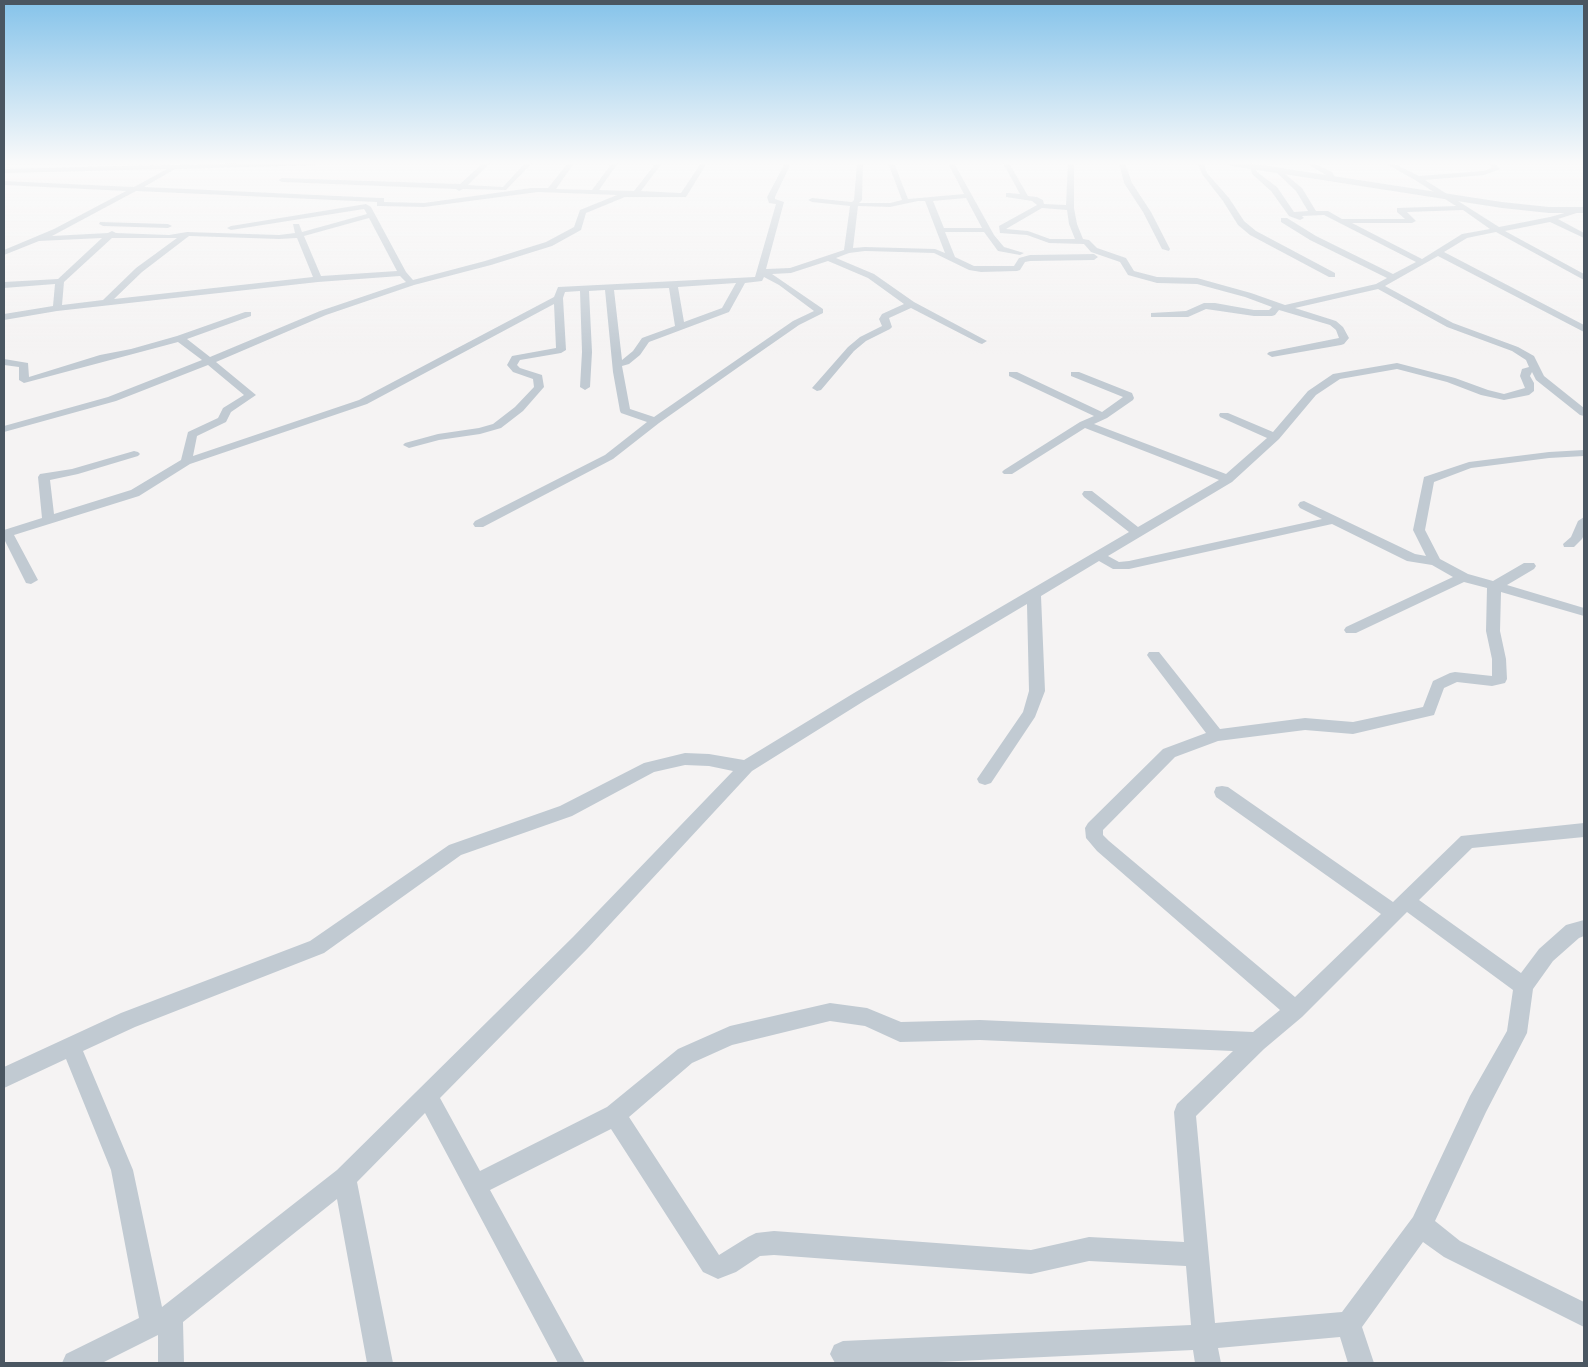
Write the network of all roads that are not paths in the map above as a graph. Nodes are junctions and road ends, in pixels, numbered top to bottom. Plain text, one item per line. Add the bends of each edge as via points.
1 (63, 227) edge
2 (123, 227) edge
3 (167, 227) edge
4 (242, 227) edge
5 (296, 227) edge
6 (329, 227) edge
7 (377, 227) edge
8 (578, 227) edge
9 (774, 227) edge
10 (853, 227) edge
11 (940, 227) edge
12 (983, 227) edge
13 (1007, 227) edge
14 (1074, 227) edge
15 (1155, 227) edge
16 (1246, 227) edge
17 (1295, 227) edge
18 (1351, 227) edge
19 (1493, 227) edge
20 (1513, 227) edge
21 (1566, 227) edge
22 (195, 228) junction
23 (941, 230) junction
24 (985, 230) junction
25 (1498, 230) junction
26 (187, 234) junction
27 (108, 235) junction
28 (299, 235) junction
29 (1584, 236) edge
30 (40, 239) junction
31 (1080, 241) junction
32 (1166, 248) dead end
33 (848, 251) junction
34 (1438, 252) junction
35 (4, 253) edge
36 (1020, 253) dead end
37 (951, 257) junction
38 (1094, 257) dead end
39 (829, 258) junction
40 (1422, 262) junction
41 (762, 272) junction
42 (402, 273) junction
43 (1332, 276) dead end
44 (1394, 278) junction
45 (1584, 278) edge
46 (318, 279) junction
47 (60, 280) junction
48 (742, 280) junction
49 (411, 283) junction
50 (673, 284) junction
51 (4, 285) edge
52 (1379, 286) junction
53 (609, 287) junction
54 (584, 288) junction
55 (558, 298) junction
56 (104, 302) junction
57 (911, 304) junction
58 (1280, 307) junction
59 (58, 308) junction
60 (248, 314) dead end
61 (1154, 315) dead end
62 (4, 317) edge
63 (680, 326) junction
64 (1584, 329) edge
65 (180, 338) junction
66 (982, 341) dead end
67 (1272, 354) dead end
68 (4, 362) edge
69 (210, 362) junction
70 (617, 364) junction
71 (1536, 368) junction
72 (1013, 374) dead end
73 (1075, 374) dead end
74 (584, 387) dead end
75 (817, 388) dead end
76 (1584, 413) edge
77 (1224, 415) dead end
78 (1103, 416) junction
79 (654, 422) junction
80 (1084, 424) junction
81 (4, 428) edge
82 (1275, 436) junction
83 (409, 445) dead end
84 (1584, 453) edge
85 (134, 454) dead end
86 (186, 462) junction
87 (1008, 472) dead end
88 (1228, 479) junction
89 (1088, 494) dead end
90 (1304, 505) dead end
91 (48, 518) junction
92 (1332, 520) junction
93 (1584, 521) edge
94 (479, 524) dead end
95 (5, 533) edge
96 (1138, 533) junction
97 (1569, 544) dead end
98 (1100, 556) junction
99 (1435, 561) junction
100 (1529, 566) dead end
101 (1463, 577) junction
102 (31, 580) dead end
103 (1494, 587) junction
104 (1034, 595) junction
105 (1584, 612) edge
106 (1351, 630) dead end
107 (1154, 655) dead end
108 (1216, 735) junction
109 (746, 767) junction
110 (985, 779) dead end
111 (1222, 792) dead end
112 (1584, 830) edge
113 (1399, 907) junction
114 (1584, 928) edge
115 (1523, 986) junction
116 (1295, 1010) junction
117 (1257, 1042) junction
118 (71, 1046) junction
119 (4, 1078) edge
120 (427, 1096) junction
121 (615, 1115) junction
122 (345, 1178) junction
123 (476, 1185) junction
124 (1421, 1225) junction
125 (1197, 1255) junction
126 (1584, 1315) edge
127 (162, 1321) junction
128 (1349, 1324) junction
129 (1204, 1337) junction
130 (843, 1354) dead end
131 (75, 1363) edge
132 (171, 1363) edge
133 (380, 1363) edge
134 (572, 1363) edge
135 (1208, 1363) edge
136 (1361, 1363) edge

1 - 30 street
2 - 27 street
3 - 22 street
4 - 22 street
5 - 28 street
6 - 28 street
7 - 42 street
8 - 49 street via 549,244
9 - 41 street
10 - 33 street
11 - 23 street
12 - 24 street
13 - 31 street via 1002,230 1028,232 1049,241
14 - 31 street
15 - 32 street
16 - 43 street
17 - 44 street
18 - 40 street
19 - 25 street
20 - 25 street
21 - 29 street
22 - 26 street
23 - 24 street
23 - 37 street
24 - 36 street via 1001,249
25 - 34 street via 1465,236
25 - 45 street
26 - 27 street via 169,237
26 - 28 street
26 - 56 street via 139,270
27 - 30 street
27 - 47 street
28 - 46 street
30 - 35 street
31 - 58 street via 1090,244 1094,250 1119,257 1131,273 1157,280 1205,283
33 - 37 street via 927,250
33 - 39 street
34 - 40 street
34 - 64 street
37 - 38 street via 972,268 1003,270 1017,268 1022,260 1030,258
39 - 41 street via 791,270
39 - 57 street via 871,276
40 - 44 street
41 - 48 street via 759,279
41 - 79 street via 820,311 778,336
42 - 46 street
42 - 49 street
44 - 52 street
46 - 56 street
47 - 51 street
47 - 59 street
48 - 50 street
48 - 63 street via 726,310
49 - 69 street via 323,313
50 - 53 street
50 - 63 street
52 - 58 street
52 - 71 street via 1450,326 1515,349 1530,358
53 - 54 street
53 - 70 street
54 - 55 street via 561,289
54 - 74 street
55 - 83 street via 561,350 516,358 512,365 538,377 538,387 519,410 496,426
55 - 86 street via 363,402
56 - 59 street
57 - 66 street
57 - 75 street via 886,316 887,327 851,349
58 - 61 street via 1272,314 1204,306 1188,314
58 - 67 street via 1333,323 1340,329 1344,341
59 - 62 street
60 - 65 street
63 - 70 street via 645,340 637,353
65 - 68 street via 26,380 24,365
65 - 69 street
69 - 81 street via 112,399
69 - 86 street via 251,396 227,410 222,420 192,434
70 - 79 street via 625,411
71 - 76 street via 1540,378
71 - 82 street via 1526,371 1530,389 1504,397 1397,366 1337,376 1312,393
72 - 78 street
73 - 78 street via 1129,397
77 - 82 street
78 - 80 street
79 - 94 street via 609,457
80 - 87 street
80 - 88 street
82 - 88 street
84 - 99 street via 1469,466 1428,480 1419,530
85 - 91 street via 74,472 44,477
86 - 91 street via 135,492
88 - 96 street
89 - 96 street
90 - 92 street
91 - 95 street
92 - 98 street via 1129,565 1118,566
92 - 99 street via 1412,558
93 - 97 street via 1576,539
95 - 102 street
96 - 98 street
98 - 104 street
99 - 101 street
100 - 103 street
101 - 103 street
101 - 106 street
103 - 105 street
103 - 108 street via 1493,631 1500,679 1492,682 1455,677 1438,685 1429,711 1353,728 1305,724
104 - 109 street
104 - 110 street via 1037,691 1030,713
107 - 108 street
108 - 116 street via 1169,753 1094,828 1095,838
109 - 118 street via 685,759 650,766 566,811 455,850 317,947 128,1020
109 - 120 street via 580,943
111 - 113 street
112 - 113 street via 1467,841
113 - 115 street
113 - 116 street
114 - 115 street via 1573,931 1546,955
115 - 124 street via 1517,1033 1478,1104
116 - 117 street
117 - 121 street via 980,1030 900,1032 867,1017 830,1012 730,1036 685,1056
117 - 125 street via 1185,1112
118 - 119 street
118 - 127 street via 122,1170
120 - 122 street
120 - 123 street
121 - 123 street
121 - 125 street via 712,1264 718,1267 756,1245 774,1243 1031,1262 1090,1249
122 - 127 street
122 - 133 street
123 - 134 street
124 - 126 street via 1452,1249
124 - 128 street
125 - 129 street
127 - 131 street
127 - 132 street
128 - 129 street
128 - 136 street
129 - 130 street
129 - 135 street

